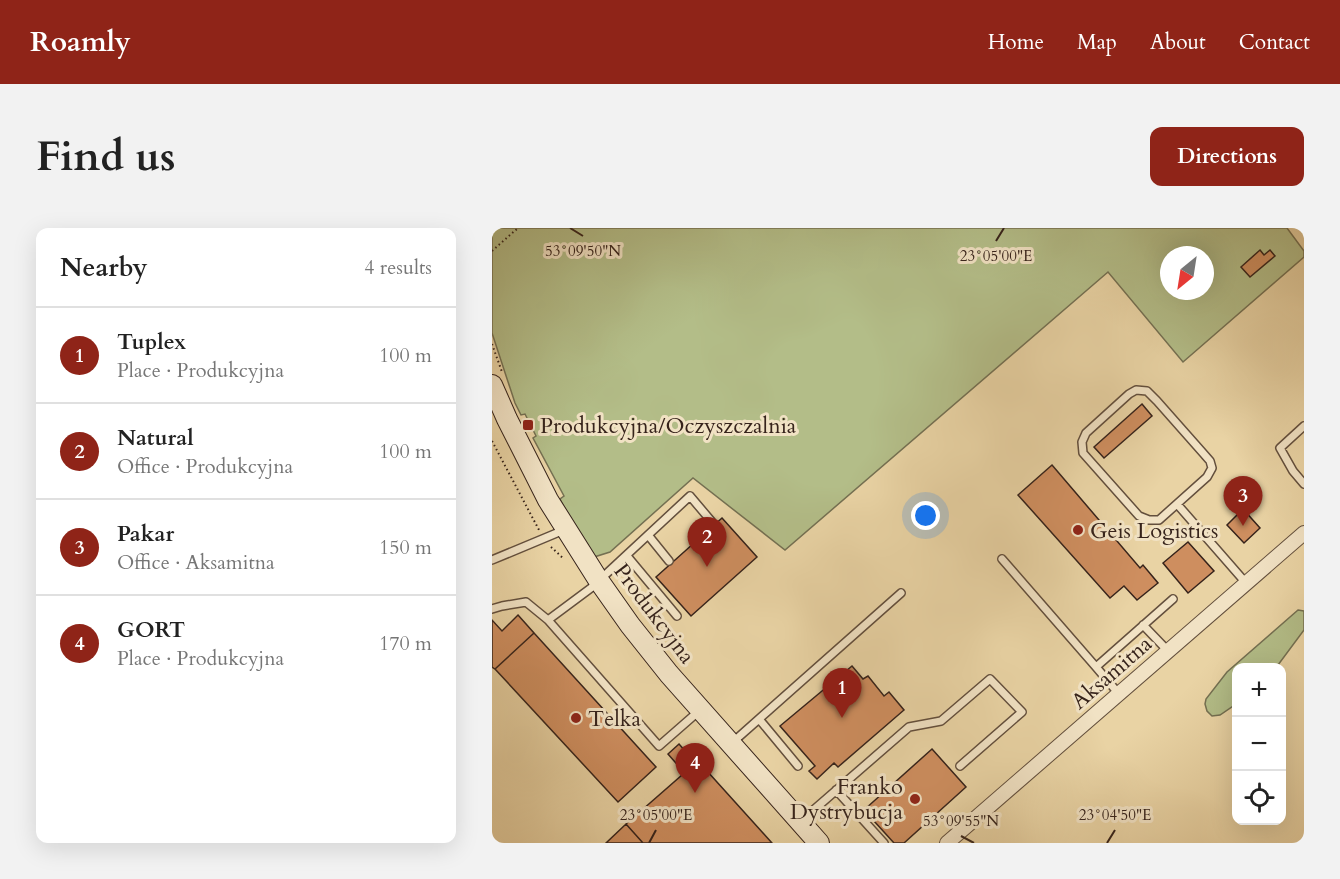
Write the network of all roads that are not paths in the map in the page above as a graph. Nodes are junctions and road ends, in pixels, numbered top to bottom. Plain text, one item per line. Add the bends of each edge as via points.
1 (492, 385) edge
2 (1304, 426) edge
3 (1304, 484) edge
4 (1177, 504) junction
5 (712, 522) dead end
6 (566, 529) junction
7 (1304, 533) edge
8 (648, 535) junction
9 (627, 556) junction
10 (1002, 559) dead end
11 (492, 561) edge
12 (669, 561) dead end
13 (598, 581) junction
14 (1246, 583) junction
15 (901, 593) dead end
16 (1173, 599) dead end
17 (492, 609) edge
18 (677, 616) dead end
19 (548, 620) junction
20 (1143, 625) junction
21 (1168, 651) junction
22 (1096, 667) junction
23 (1119, 694) junction
24 (701, 709) junction
25 (759, 718) junction
26 (731, 743) junction
27 (798, 766) dead end
28 (960, 766) dead end
29 (836, 790) junction
30 (800, 822) junction
31 (819, 843) edge
32 (884, 843) edge
33 (946, 843) edge

1 - 6 street, Produkcyjna
2 - 3 lane via 1280,448
4 - 4 lane via 1207,477 1212,468 1210,461 1147,391 1137,390 1086,433 1083,453 1139,516 1159,520
4 - 14 lane
5 - 8 lane via 690,496
6 - 11 lane
6 - 13 street, Produkcyjna
7 - 14 street, Aksamitna
8 - 9 lane
8 - 12 lane
9 - 13 lane
9 - 18 lane
10 - 22 lane
13 - 19 lane
13 - 24 street, Produkcyjna
14 - 21 street, Aksamitna
15 - 25 lane
16 - 20 lane
17 - 19 lane via 526,602
19 - 24 lane via 659,746
20 - 21 lane
20 - 22 lane
21 - 23 street, Aksamitna
22 - 23 lane
23 - 33 street, Aksamitna
24 - 26 street, Produkcyjna
25 - 26 lane
25 - 27 lane
26 - 30 street, Produkcyjna
28 - 29 lane via 1022,712 990,679 941,721 909,728
29 - 30 lane
29 - 32 lane
30 - 31 street, Produkcyjna

